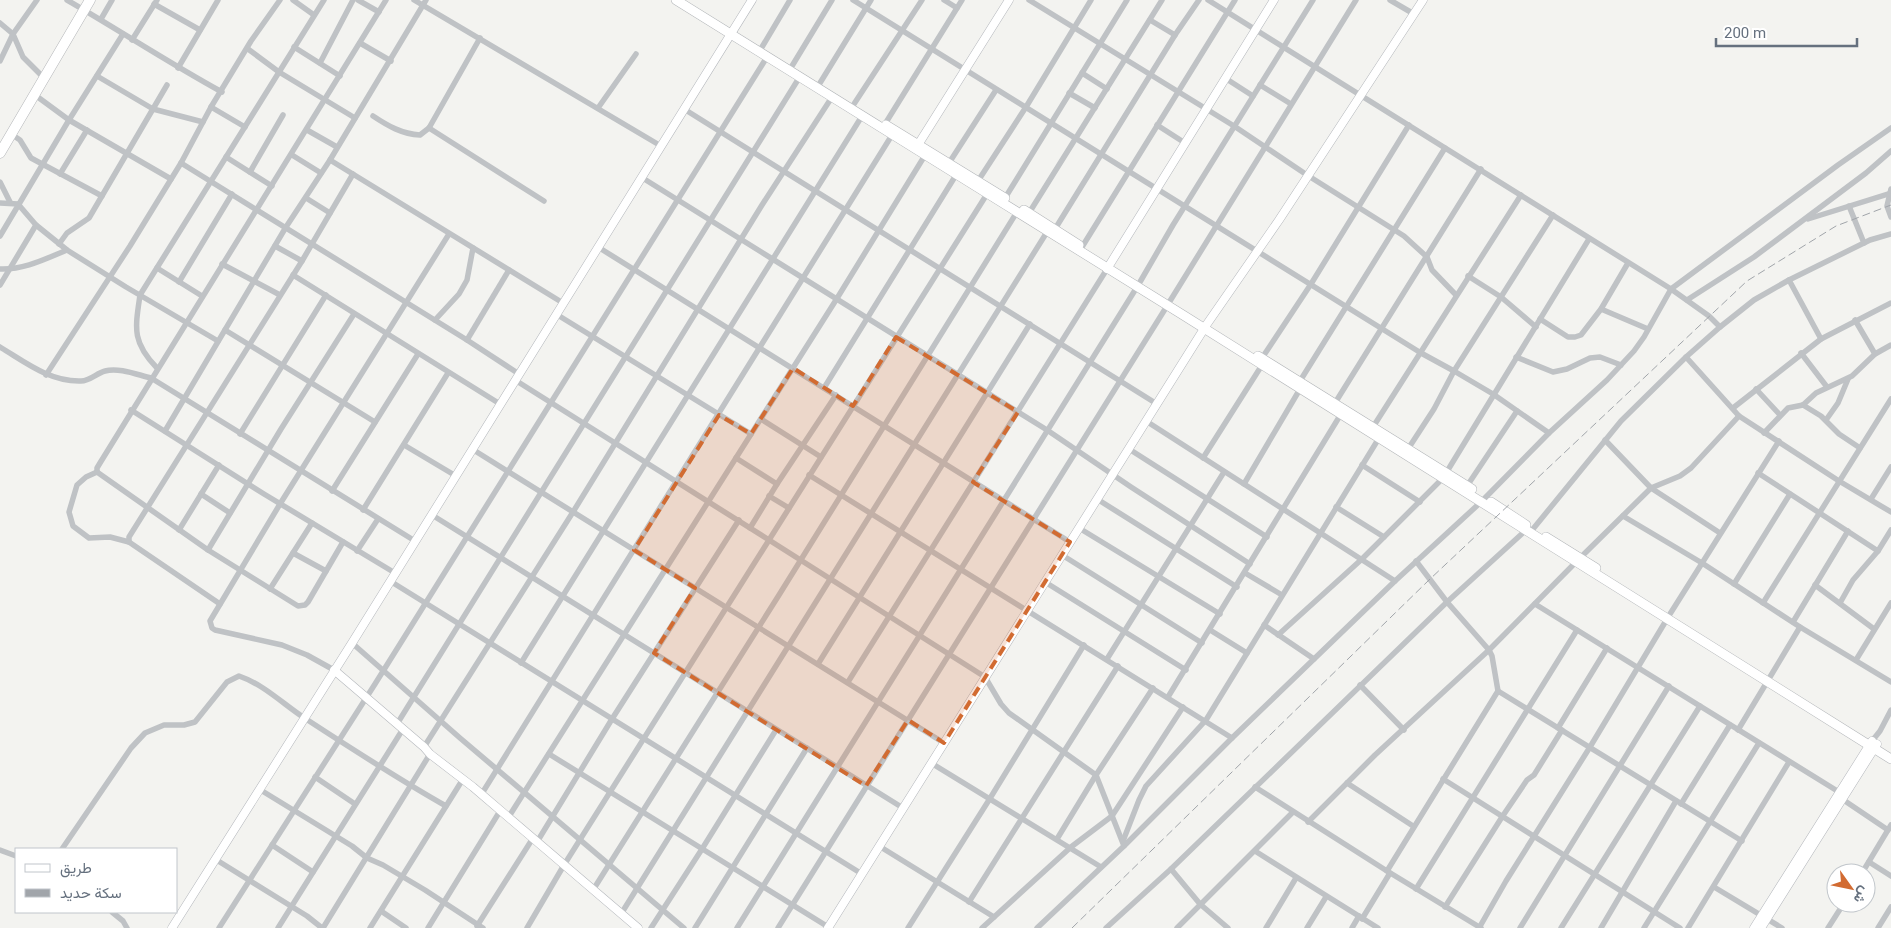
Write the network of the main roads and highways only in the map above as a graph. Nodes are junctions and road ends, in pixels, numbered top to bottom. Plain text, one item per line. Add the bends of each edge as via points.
1 (90, 0) edge
2 (676, 0) edge
3 (686, 0) edge
4 (732, 32) junction
5 (917, 147) junction
6 (0, 153) edge
7 (926, 153) junction
8 (1051, 230) junction
9 (1109, 266) junction
10 (1300, 385) junction
11 (1445, 475) junction
12 (1483, 500) junction
13 (1873, 745) junction
14 (1891, 752) edge
15 (1891, 759) edge

1 - 6 highway
2 - 4 main road
3 - 4 main road
4 - 5 main road via 854,104
4 - 5 main road via 892,136
5 - 7 main road
7 - 8 main road via 1016,212
7 - 8 main road via 949,163 1030,213
8 - 9 main road
8 - 9 main road
9 - 10 main road
10 - 11 main road via 1379,438
10 - 11 main road via 1373,426
11 - 12 main road
11 - 12 main road via 1467,486
12 - 13 main road
13 - 14 main road
13 - 15 main road

